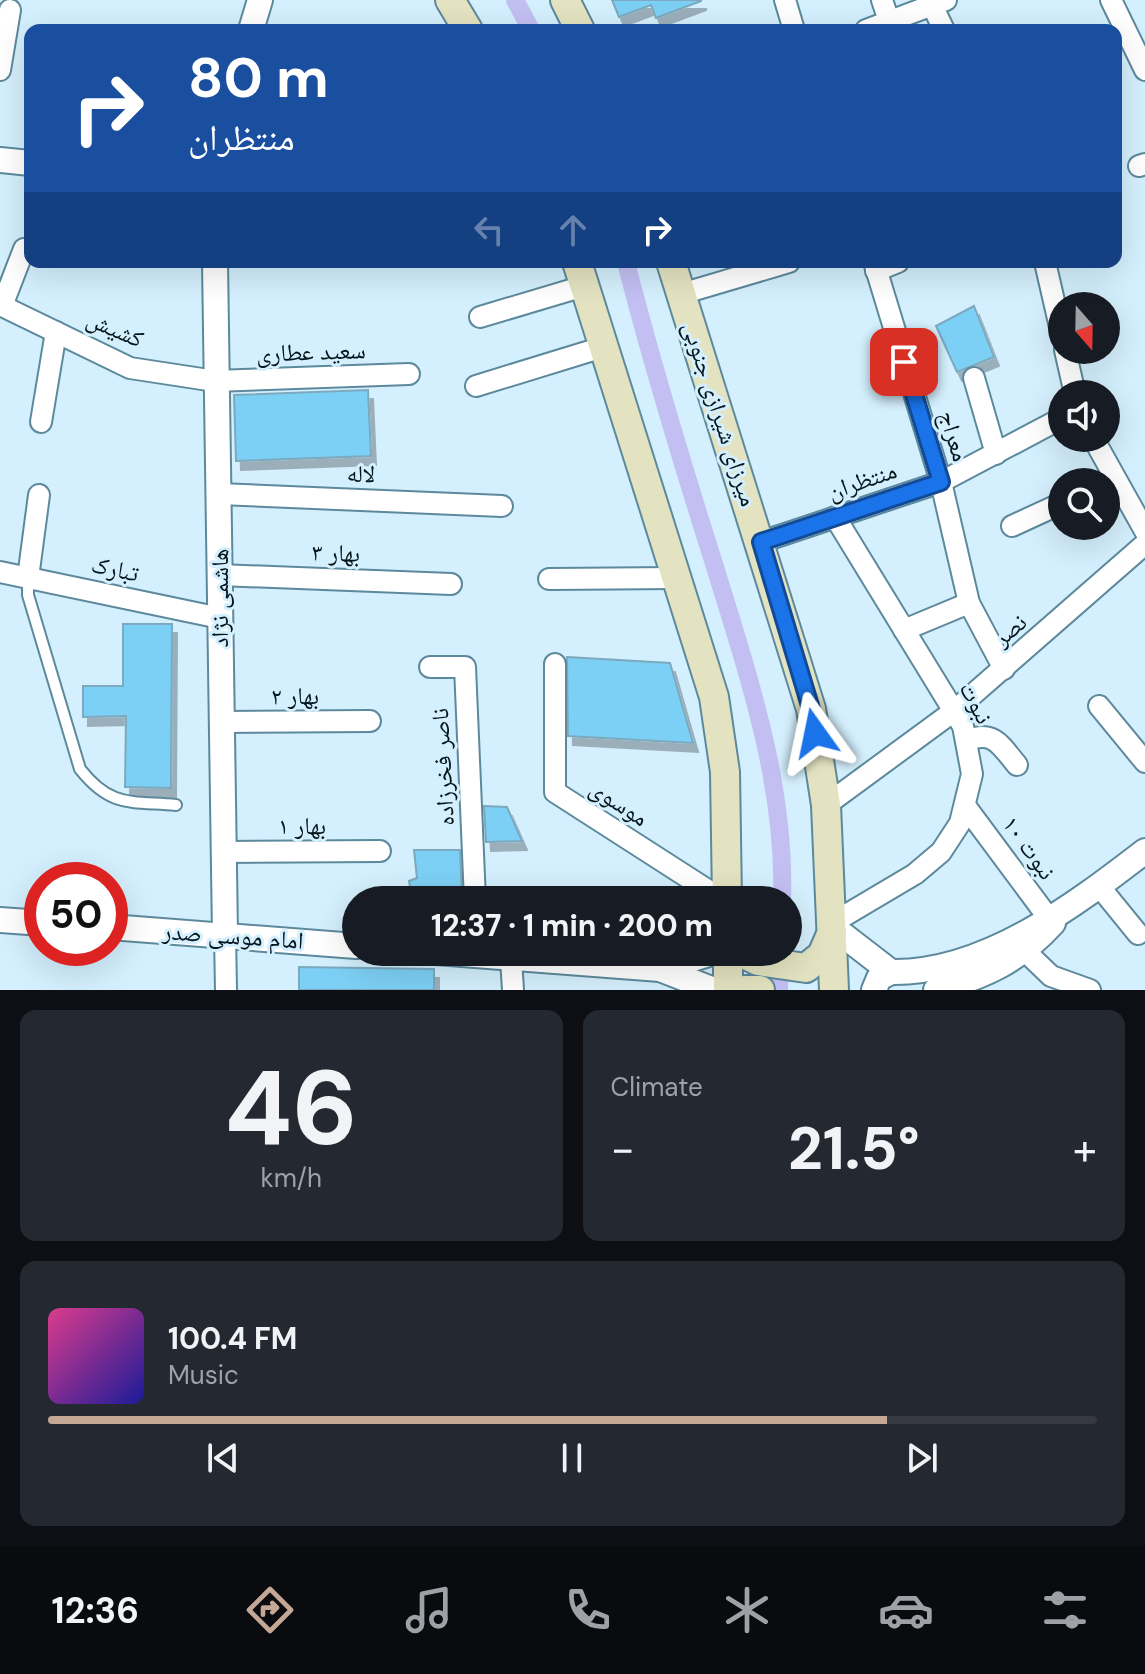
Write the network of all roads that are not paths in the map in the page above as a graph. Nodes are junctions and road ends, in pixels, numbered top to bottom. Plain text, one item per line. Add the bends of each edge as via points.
1 (260, 0) edge
2 (450, 0) edge
3 (565, 0) edge
4 (785, 0) edge
5 (882, 0) edge
6 (1111, 0) edge
7 (939, 3) edge
8 (10, 10) dead end
9 (889, 21) junction
10 (253, 24) edge
11 (464, 24) edge
12 (577, 24) edge
13 (792, 24) edge
14 (881, 24) edge
15 (943, 24) edge
16 (0, 70) edge
17 (1145, 70) edge
18 (0, 160) edge
19 (24, 162) edge
20 (24, 249) dead end
21 (215, 268) edge
22 (673, 268) edge
23 (769, 268) edge
24 (875, 268) edge
25 (1046, 268) edge
26 (580, 274) edge
27 (1052, 292) edge
28 (681, 294) junction
29 (1, 305) edge
30 (480, 317) dead end
31 (56, 332) junction
32 (603, 347) junction
33 (409, 374) dead end
34 (974, 378) dead end
35 (215, 381) junction
36 (476, 386) dead end
37 (41, 422) dead end
38 (1048, 426) edge
39 (996, 454) junction
40 (941, 482) junction
41 (219, 494) junction
42 (39, 495) dead end
43 (1120, 496) edge
44 (502, 506) dead end
45 (1048, 509) edge
46 (835, 517) junction
47 (1012, 526) dead end
48 (1145, 531) edge
49 (761, 542) junction
50 (1145, 544) edge
51 (0, 572) edge
52 (219, 575) junction
53 (28, 578) junction
54 (676, 578) junction
55 (549, 579) dead end
56 (451, 584) dead end
57 (969, 603) junction
58 (220, 618) junction
59 (904, 630) junction
60 (555, 664) dead end
61 (430, 667) dead end
62 (1004, 669) junction
63 (1099, 706) dead end
64 (954, 711) junction
65 (370, 721) dead end
66 (221, 722) junction
67 (968, 740) junction
68 (1145, 762) edge
69 (1017, 765) dead end
70 (176, 805) dead end
71 (826, 805) junction
72 (966, 807) junction
73 (380, 851) dead end
74 (225, 852) junction
75 (1141, 861) edge
76 (474, 886) edge
77 (703, 886) edge
78 (725, 886) edge
79 (1099, 886) junction
80 (1056, 916) junction
81 (0, 920) edge
82 (24, 922) edge
83 (834, 925) junction
84 (128, 928) edge
85 (1138, 934) dead end
86 (225, 935) junction
87 (342, 945) edge
88 (1026, 952) junction
89 (511, 966) edge
90 (615, 966) edge
91 (670, 966) edge
92 (728, 966) edge
93 (796, 966) edge
94 (660, 969) junction
95 (882, 981) edge
96 (1052, 983) edge
97 (978, 984) edge
98 (226, 990) edge
99 (513, 990) edge
100 (714, 990) edge
101 (728, 990) edge
102 (745, 990) edge
103 (757, 990) edge
104 (834, 990) edge
105 (936, 990) edge
106 (1090, 990) edge

1 - 10 street
2 - 11 main road
3 - 12 main road
4 - 13 street
5 - 9 street
6 - 17 street
7 - 9 street
7 - 15 street
8 - 16 street
9 - 14 street
18 - 19 street
20 - 29 street
21 - 35 street, هاشمی نژاد
22 - 28 main road, میرزای شیرازی جنوبی
23 - 28 street
24 - 40 street, معراج
25 - 27 street
26 - 30 street
26 - 32 main road
28 - 49 main road, میرزای شیرازی جنوبی
29 - 31 street, کشیش
31 - 35 street, کشیش via 130,368
31 - 37 street
32 - 36 street
32 - 54 main road
33 - 35 street, سعید عطاری
34 - 39 street
35 - 41 street, هاشمی نژاد
38 - 39 street, منتظران
39 - 40 street, منتظران
40 - 46 street, منتظران
40 - 57 street, معراج
41 - 44 street, لاله
41 - 52 street, هاشمی نژاد
42 - 53 street
43 - 48 street
45 - 47 street
46 - 49 street, منتظران
46 - 59 street, نبوت
49 - 71 main road, میرزای شیرازی جنوبی via 811,709
50 - 62 street, نصر
51 - 53 street, تبارک
52 - 56 street, بهار ۳
52 - 58 street, هاشمی نژاد
53 - 58 street, تبارک
53 - 70 lane via 28,595 80,769 114,800
54 - 55 street
54 - 78 main road via 714,697 725,772
57 - 59 street
57 - 62 street, معراج
58 - 66 street, هاشمی نژاد
59 - 64 street, نبوت
60 - 77 street, موسوی via 555,792
61 - 76 street, ناصر فخرزاده via 465,667
62 - 64 street, نصر
63 - 68 street
64 - 67 street, نبوت
64 - 71 street, نصر
65 - 66 street, بهار ۲
66 - 74 street, هاشمی نژاد
67 - 69 street via 984,734 993,737
67 - 72 street, نبوت via 972,774
71 - 83 main road, میرزای شیرازی جنوبی
72 - 80 street, نبوت ۱۰
72 - 83 street, نبوت via 952,838 929,864
73 - 74 street, بهار ۱
74 - 86 street, هاشمی نژاد
75 - 79 street
79 - 80 street
79 - 85 street
80 - 88 street
80 - 95 street via 980,954
81 - 82 street
83 - 93 main road via 822,955 806,968
83 - 95 street
83 - 104 main road, میرزای شیرازی جنوبی
84 - 86 street, امام موسی صدر
86 - 87 street, امام موسی صدر
86 - 98 street
88 - 96 street
88 - 97 street
89 - 99 street
90 - 94 street
91 - 94 street
92 - 101 main road
94 - 100 street
96 - 106 street
97 - 105 street
102 - 103 main road

